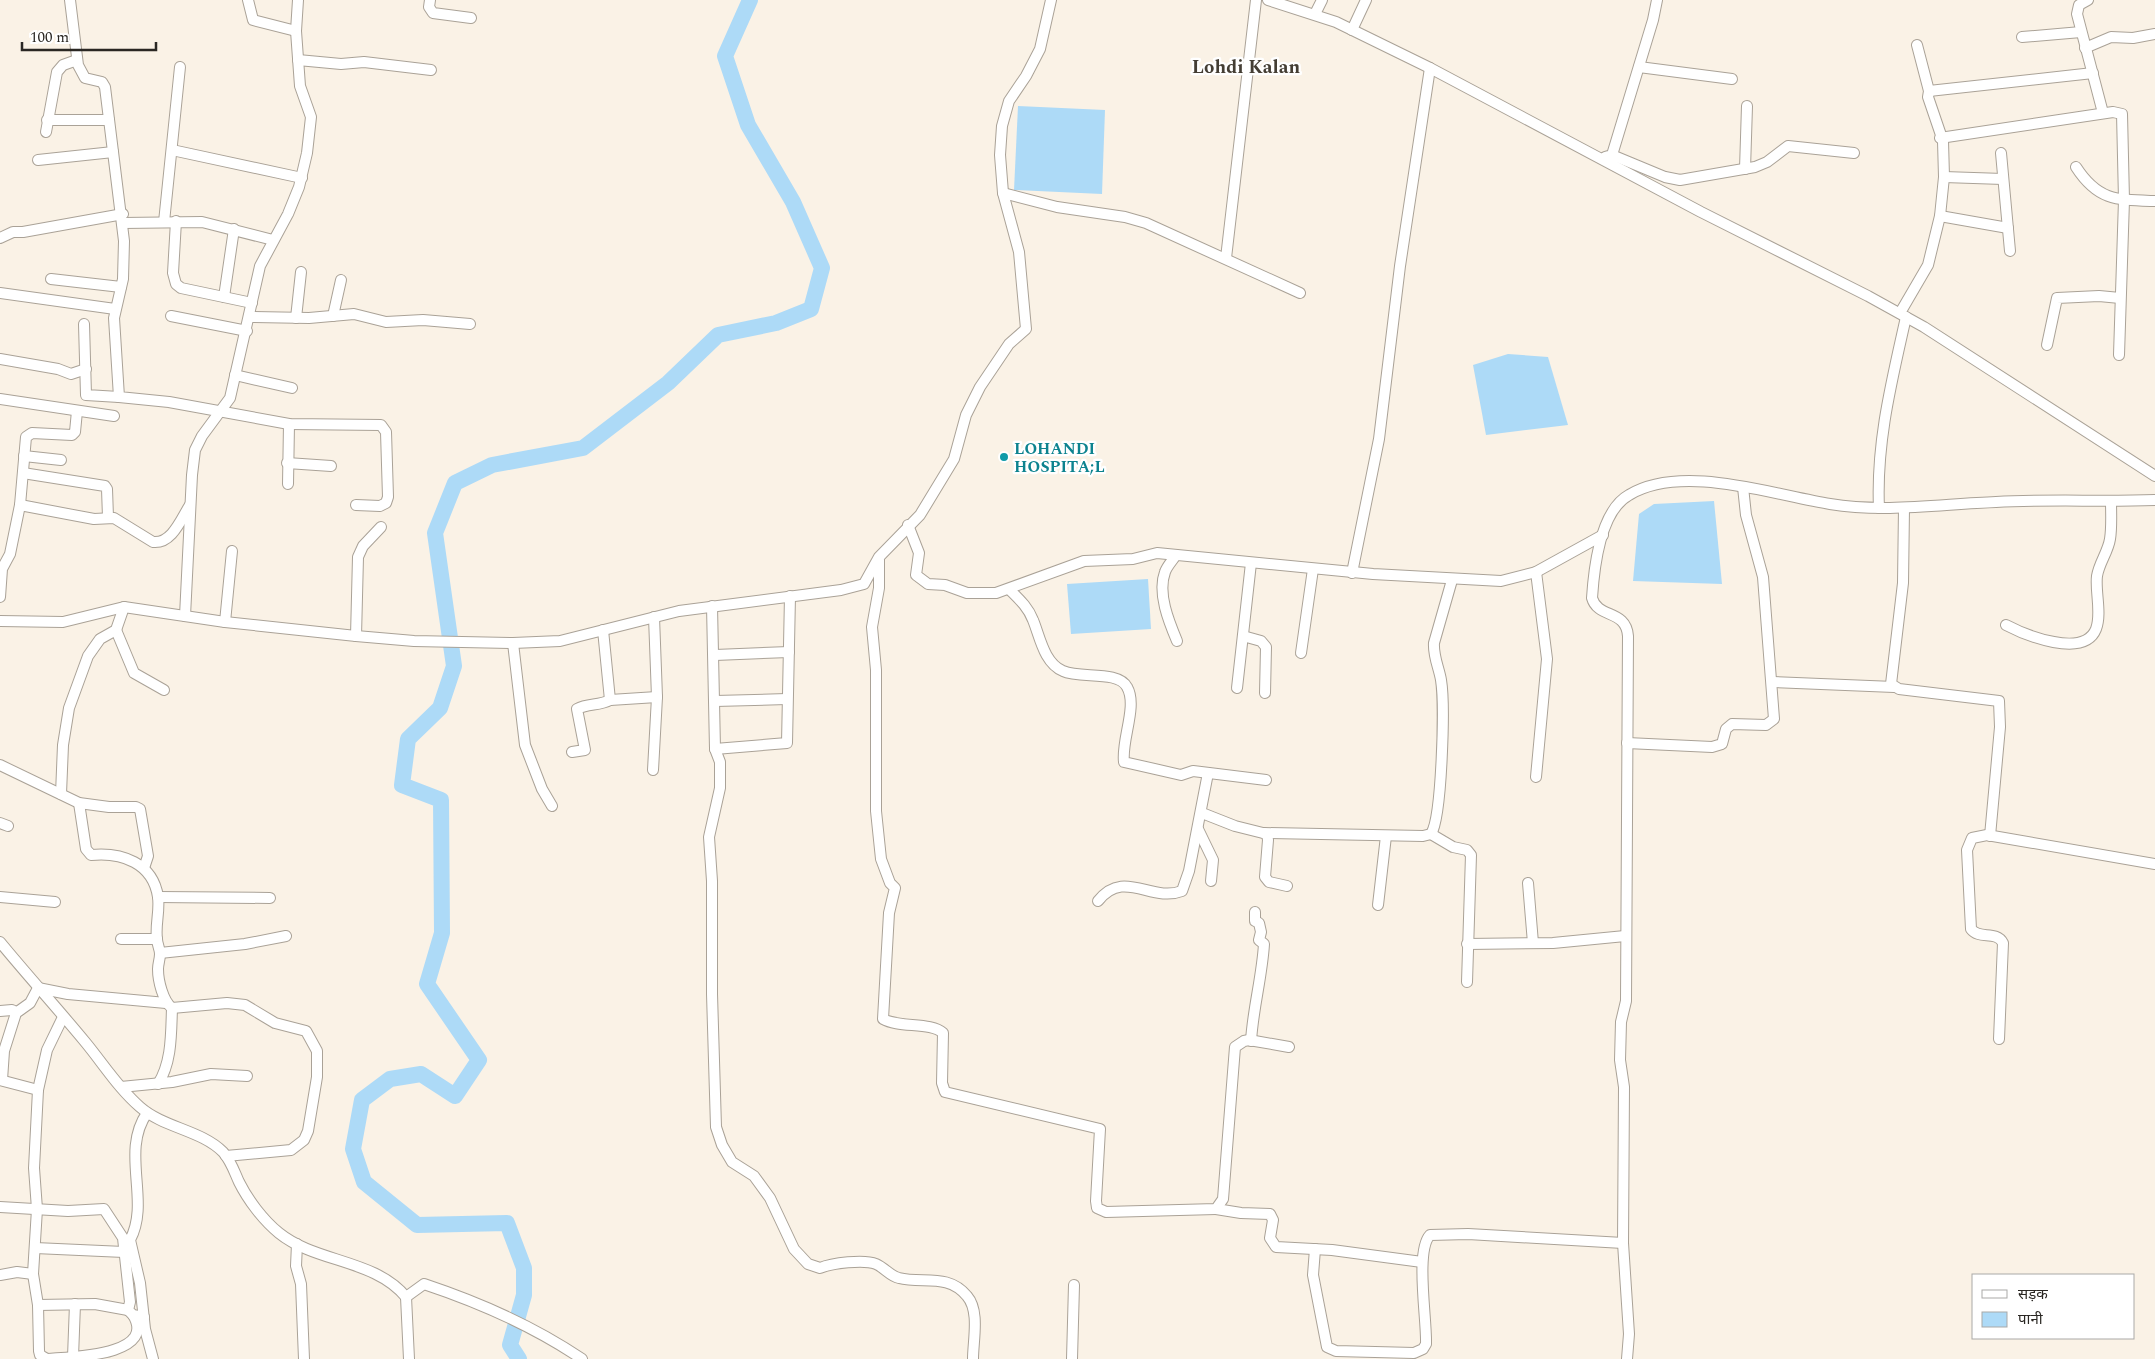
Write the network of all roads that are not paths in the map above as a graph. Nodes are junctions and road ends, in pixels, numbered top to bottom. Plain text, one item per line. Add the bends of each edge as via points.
1 (70, 0) edge
2 (248, 0) edge
3 (298, 0) edge
4 (430, 0) edge
5 (1051, 0) edge
6 (1256, 0) edge
7 (1268, 0) edge
8 (1322, 0) edge
9 (1366, 0) edge
10 (1657, 0) edge
11 (2088, 0) edge
12 (1279, 1) edge
13 (1315, 14) junction
14 (472, 18) dead end
15 (1352, 30) junction
16 (296, 31) junction
17 (2081, 32) junction
18 (2155, 34) edge
19 (2022, 37) dead end
20 (1917, 45) dead end
21 (2085, 48) junction
22 (77, 60) junction
23 (298, 60) junction
24 (180, 67) dead end
25 (1640, 67) junction
26 (1430, 68) junction
27 (431, 70) dead end
28 (2093, 73) junction
29 (1732, 79) dead end
30 (1929, 91) junction
31 (1747, 106) dead end
32 (2103, 113) junction
33 (47, 120) junction
34 (109, 120) junction
35 (46, 132) dead end
36 (1940, 138) junction
37 (172, 150) junction
38 (113, 152) junction
39 (1854, 153) dead end
40 (2001, 154) dead end
41 (1612, 155) junction
42 (1599, 158) junction
43 (38, 160) dead end
44 (2076, 167) dead end
45 (1745, 169) junction
46 (1944, 177) junction
47 (302, 178) junction
48 (2003, 179) junction
49 (1003, 193) junction
50 (2124, 200) junction
51 (2155, 201) edge
52 (1940, 216) junction
53 (123, 219) junction
54 (176, 221) junction
55 (164, 222) junction
56 (2008, 228) junction
57 (234, 229) junction
58 (0, 238) edge
59 (273, 240) junction
60 (2010, 251) dead end
61 (1226, 258) junction
62 (301, 272) dead end
63 (51, 279) dead end
64 (341, 280) dead end
65 (121, 287) junction
66 (0, 293) edge
67 (1300, 293) dead end
68 (224, 297) junction
69 (2120, 298) junction
70 (252, 303) junction
71 (115, 309) junction
72 (1903, 315) junction
73 (171, 316) dead end
74 (333, 316) junction
75 (249, 317) junction
76 (296, 318) junction
77 (84, 324) dead end
78 (470, 324) dead end
79 (246, 331) junction
80 (2047, 345) dead end
81 (2119, 355) dead end
82 (0, 359) edge
83 (86, 369) junction
84 (235, 375) junction
85 (292, 388) dead end
86 (86, 395) junction
87 (119, 398) junction
88 (0, 399) edge
89 (222, 411) junction
90 (81, 412) junction
91 (114, 416) dead end
92 (289, 424) junction
93 (24, 456) junction
94 (61, 460) dead end
95 (287, 463) junction
96 (332, 466) dead end
97 (23, 473) junction
98 (2155, 476) edge
99 (288, 484) dead end
100 (1743, 487) junction
101 (2155, 500) edge
102 (2111, 501) junction
103 (190, 504) junction
104 (20, 505) junction
105 (356, 505) dead end
106 (1879, 508) junction
107 (1904, 508) junction
108 (108, 517) junction
109 (908, 525) junction
110 (381, 527) dead end
111 (1603, 535) junction
112 (232, 551) dead end
113 (1176, 555) junction
114 (879, 557) junction
115 (3, 561) edge
116 (1251, 563) junction
117 (1312, 569) junction
118 (1536, 572) junction
119 (1352, 573) junction
120 (1452, 580) junction
121 (1010, 590) junction
122 (790, 596) junction
123 (0, 597) edge
124 (712, 606) junction
125 (124, 607) junction
126 (185, 616) junction
127 (654, 617) junction
128 (0, 621) edge
129 (225, 622) junction
130 (2006, 625) dead end
131 (116, 630) junction
132 (603, 630) junction
133 (356, 636) junction
134 (1243, 636) junction
135 (1177, 641) dead end
136 (513, 643) junction
137 (789, 652) junction
138 (1301, 653) dead end
139 (715, 655) junction
140 (1772, 682) junction
141 (1236, 688) dead end
142 (1894, 688) junction
143 (164, 690) dead end
144 (1265, 693) dead end
145 (657, 697) junction
146 (787, 698) junction
147 (610, 700) junction
148 (715, 701) junction
149 (1627, 743) junction
150 (715, 749) junction
151 (572, 752) dead end
152 (0, 765) edge
153 (653, 770) dead end
154 (1208, 773) junction
155 (1536, 777) dead end
156 (1266, 780) dead end
157 (61, 794) junction
158 (79, 803) junction
159 (552, 806) dead end
160 (1202, 813) junction
161 (1198, 829) junction
162 (1264, 833) junction
163 (1431, 834) junction
164 (1386, 836) junction
165 (1990, 836) junction
166 (2155, 864) edge
167 (144, 868) junction
168 (1211, 882) dead end
169 (1528, 884) dead end
170 (1286, 886) dead end
171 (0, 897) edge
172 (158, 897) junction
173 (270, 898) dead end
174 (1098, 901) dead end
175 (54, 902) dead end
176 (1378, 905) dead end
177 (1255, 912) dead end
178 (286, 936) dead end
179 (1625, 936) junction
180 (121, 939) dead end
181 (157, 939) junction
182 (0, 942) edge
183 (1533, 943) junction
184 (1467, 944) junction
185 (160, 953) junction
186 (1467, 982) dead end
187 (38, 988) junction
188 (169, 1006) junction
189 (0, 1011) edge
190 (16, 1012) junction
191 (63, 1018) junction
192 (1999, 1039) dead end
193 (1251, 1041) junction
194 (1289, 1047) dead end
195 (247, 1076) dead end
196 (1, 1080) edge
197 (158, 1084) junction
198 (121, 1087) junction
199 (38, 1090) junction
200 (147, 1114) junction
201 (226, 1156) junction
202 (0, 1207) edge
203 (37, 1209) junction
204 (1216, 1209) junction
205 (1623, 1243) junction
206 (297, 1244) junction
207 (36, 1248) junction
208 (1315, 1249) junction
209 (124, 1252) junction
210 (1422, 1262) junction
211 (33, 1274) junction
212 (0, 1275) edge
213 (1074, 1285) dead end
214 (406, 1297) junction
215 (75, 1304) junction
216 (38, 1305) junction
217 (130, 1313) junction
218 (144, 1317) junction
219 (73, 1357) junction
220 (47, 1359) edge
221 (153, 1359) edge
222 (304, 1359) edge
223 (409, 1359) edge
224 (582, 1359) edge
225 (973, 1359) edge
226 (1072, 1359) edge
227 (1627, 1359) edge

1 - 22 street
2 - 16 street via 254,20
3 - 16 street
4 - 14 street via 433,13
5 - 49 street via 1040,49 1009,101 1002,126
6 - 61 street
7 - 12 street
8 - 13 street
9 - 15 street
10 - 25 street
11 - 17 street via 2077,7
12 - 13 street
13 - 15 street
15 - 26 street
16 - 23 street
17 - 19 street
17 - 21 street
18 - 21 street via 2111,37
20 - 30 street
21 - 28 street
22 - 33 street via 63,64 57,72
22 - 34 street via 85,78 98,80 105,87
23 - 27 street via 342,64 364,62
23 - 47 street via 300,86 311,117
24 - 37 street
25 - 29 street
25 - 41 street
26 - 42 street
26 - 119 street via 1400,266 1379,438
28 - 30 street
28 - 32 street
30 - 36 street via 1928,98
31 - 45 street
32 - 36 street
32 - 50 street via 2117,112 2123,117
33 - 34 street
33 - 35 street
34 - 38 street
36 - 46 street via 1943,141
37 - 47 street
37 - 55 street
38 - 43 street
38 - 53 street
39 - 45 street via 1788,146 1767,162
40 - 48 street
41 - 42 street
41 - 45 street via 1674,180
42 - 72 street
44 - 50 street via 2102,194
46 - 48 street
46 - 52 street
47 - 59 street via 288,214
48 - 56 street
49 - 61 street via 1057,207 1136,220
49 - 109 street via 1019,252 1026,328 1009,344 980,387 966,416 954,459 920,515
50 - 51 street
50 - 69 street
52 - 56 street
52 - 72 street via 1928,264
53 - 55 street
53 - 58 street via 13,232
53 - 65 street
54 - 55 street
54 - 57 street via 202,222
54 - 68 street via 173,273 176,284 181,288
56 - 60 street
57 - 59 street
57 - 68 street
59 - 70 street via 260,266
61 - 67 street
62 - 76 street
63 - 65 street
64 - 74 street
65 - 71 street
66 - 71 street
68 - 70 street
69 - 80 street via 2057,298
69 - 81 street
70 - 75 street
71 - 87 street
72 - 98 street
72 - 106 street via 1883,426
73 - 79 street
74 - 76 street
74 - 78 street via 354,314 386,322 423,320
75 - 76 street
75 - 79 street
77 - 83 street
79 - 84 street
82 - 83 street via 71,374
83 - 86 street
84 - 85 street
84 - 89 street via 230,398
86 - 87 street
86 - 90 street
87 - 89 street
88 - 90 street
89 - 92 street
89 - 103 street via 195,450
90 - 91 street
90 - 93 street via 72,435 28,434
92 - 95 street
92 - 105 street via 377,425 385,428 388,497 380,506
93 - 94 street
93 - 97 street
95 - 96 street
95 - 99 street
97 - 104 street
97 - 108 street via 105,486
100 - 106 street via 1829,504
100 - 111 street via 1688,482 1647,487 1617,503
100 - 140 street via 1746,515 1763,577
101 - 102 street
102 - 107 street via 2019,501
102 - 130 street via 2110,539 2098,573 2098,621 2091,636 2079,644 2068,644 2020,632
103 - 108 street via 171,535 158,542
103 - 126 street
104 - 108 street via 94,519
104 - 115 street via 10,554
106 - 107 street
107 - 142 street via 1903,583 1891,679
109 - 114 street
109 - 121 street via 919,553 916,575 928,584 945,585 966,593
110 - 133 street via 363,546 358,557
111 - 118 street
111 - 149 street via 1592,598 1598,609 1617,617 1627,628
112 - 129 street
113 - 116 street
113 - 121 street via 1157,553 1133,559 1084,561
113 - 135 street via 1166,570 1163,589 1170,625
114 - 122 street via 868,580 860,587
114 - 204 street via 880,588 872,627 876,670 876,811 881,859 895,888 889,913 883,1019 943,1033 942,1083 945,1092 1100,1129 1097,1208 1136,1212
115 - 123 street
116 - 117 street
116 - 134 street
117 - 119 street
117 - 138 street
118 - 120 street via 1501,581
118 - 155 street via 1547,659
119 - 120 street
120 - 163 street via 1433,650 1442,689 1442,749 1437,810
121 - 154 street via 1024,604 1046,654 1061,671 1115,678 1127,686 1130,694 1124,762 1181,775 1193,771
122 - 124 street
122 - 137 street
124 - 127 street
124 - 139 street
125 - 126 street
125 - 128 street via 63,622
125 - 131 street
126 - 129 street
127 - 132 street
127 - 145 street
129 - 133 street
131 - 143 street via 134,673
131 - 157 street via 100,639 88,656 69,708 63,745
132 - 136 street via 560,641
132 - 147 street
133 - 136 street
134 - 141 street
134 - 144 street via 1261,641 1266,647
136 - 159 street via 525,745
137 - 139 street
137 - 146 street
139 - 148 street
140 - 142 street
140 - 149 street via 1772,722 1732,724 1718,746
142 - 165 street via 1998,701 2000,727
145 - 147 street
145 - 153 street
146 - 148 street
146 - 150 street via 786,743
147 - 151 street via 577,709 585,750
148 - 150 street
149 - 179 street
150 - 225 street via 720,762 720,788 709,837 716,1127 722,1145 732,1162 754,1176 778,1213 794,1249 808,1264 820,1268 831,1263 868,1262 899,1278 938,1279 961,1290 974,1312
152 - 157 street
154 - 156 street
154 - 160 street
157 - 158 street
158 - 167 street via 86,849 91,855 121,855
158 - 167 street via 140,809 148,856
160 - 161 street
160 - 162 street via 1240,828
161 - 168 street via 1213,860
161 - 174 street via 1182,891 1120,886 1106,890
162 - 164 street
162 - 170 street via 1268,840 1264,878
163 - 164 street
163 - 184 street via 1453,847 1467,850 1471,855
164 - 176 street
165 - 166 street
165 - 192 street via 1976,836 1968,842 1968,911 1973,932 1998,937 2003,943
167 - 172 street via 153,879
169 - 183 street
171 - 175 street
172 - 173 street
172 - 181 street
177 - 193 street via 1255,921 1260,923 1258,940 1264,944
178 - 185 street
179 - 183 street via 1596,941
179 - 205 street via 1626,1001 1621,1022 1620,1060 1624,1087
180 - 181 street
181 - 185 street
182 - 187 street
183 - 184 street
184 - 186 street
185 - 188 street via 158,970
187 - 188 street
187 - 190 street via 30,1003
187 - 191 street
188 - 197 street via 168,1060 165,1074
188 - 201 street via 245,1005 275,1023 306,1031 317,1052 317,1077 304,1140 291,1150
189 - 190 street
190 - 196 street via 4,1051
191 - 198 street
191 - 199 street via 47,1050
193 - 194 street
193 - 204 street via 1244,1040 1236,1047 1223,1199
195 - 197 street via 211,1074
196 - 199 street
197 - 198 street
198 - 200 street
199 - 203 street via 34,1168
200 - 201 street via 209,1142
200 - 218 street via 136,1140 136,1228 130,1240
201 - 206 street via 257,1209 276,1231
202 - 203 street
203 - 207 street
203 - 209 street via 104,1209 123,1238
204 - 208 street via 1270,1214 1273,1245
205 - 210 street via 1436,1234 1427,1238
205 - 227 street via 1629,1334
206 - 214 street via 374,1273 396,1285
206 - 222 street
207 - 209 street
207 - 211 street
208 - 210 street
208 - 210 street via 1313,1275 1324,1339 1327,1347 1336,1351 1414,1353 1424,1349
209 - 217 street
211 - 212 street
211 - 216 street
213 - 226 street
214 - 223 street
214 - 224 street via 424,1284 492,1311
215 - 216 street
215 - 217 street via 95,1304
215 - 219 street
216 - 220 street via 39,1351
217 - 218 street
217 - 219 street via 137,1322 132,1341 106,1353
218 - 221 street
219 - 220 street

